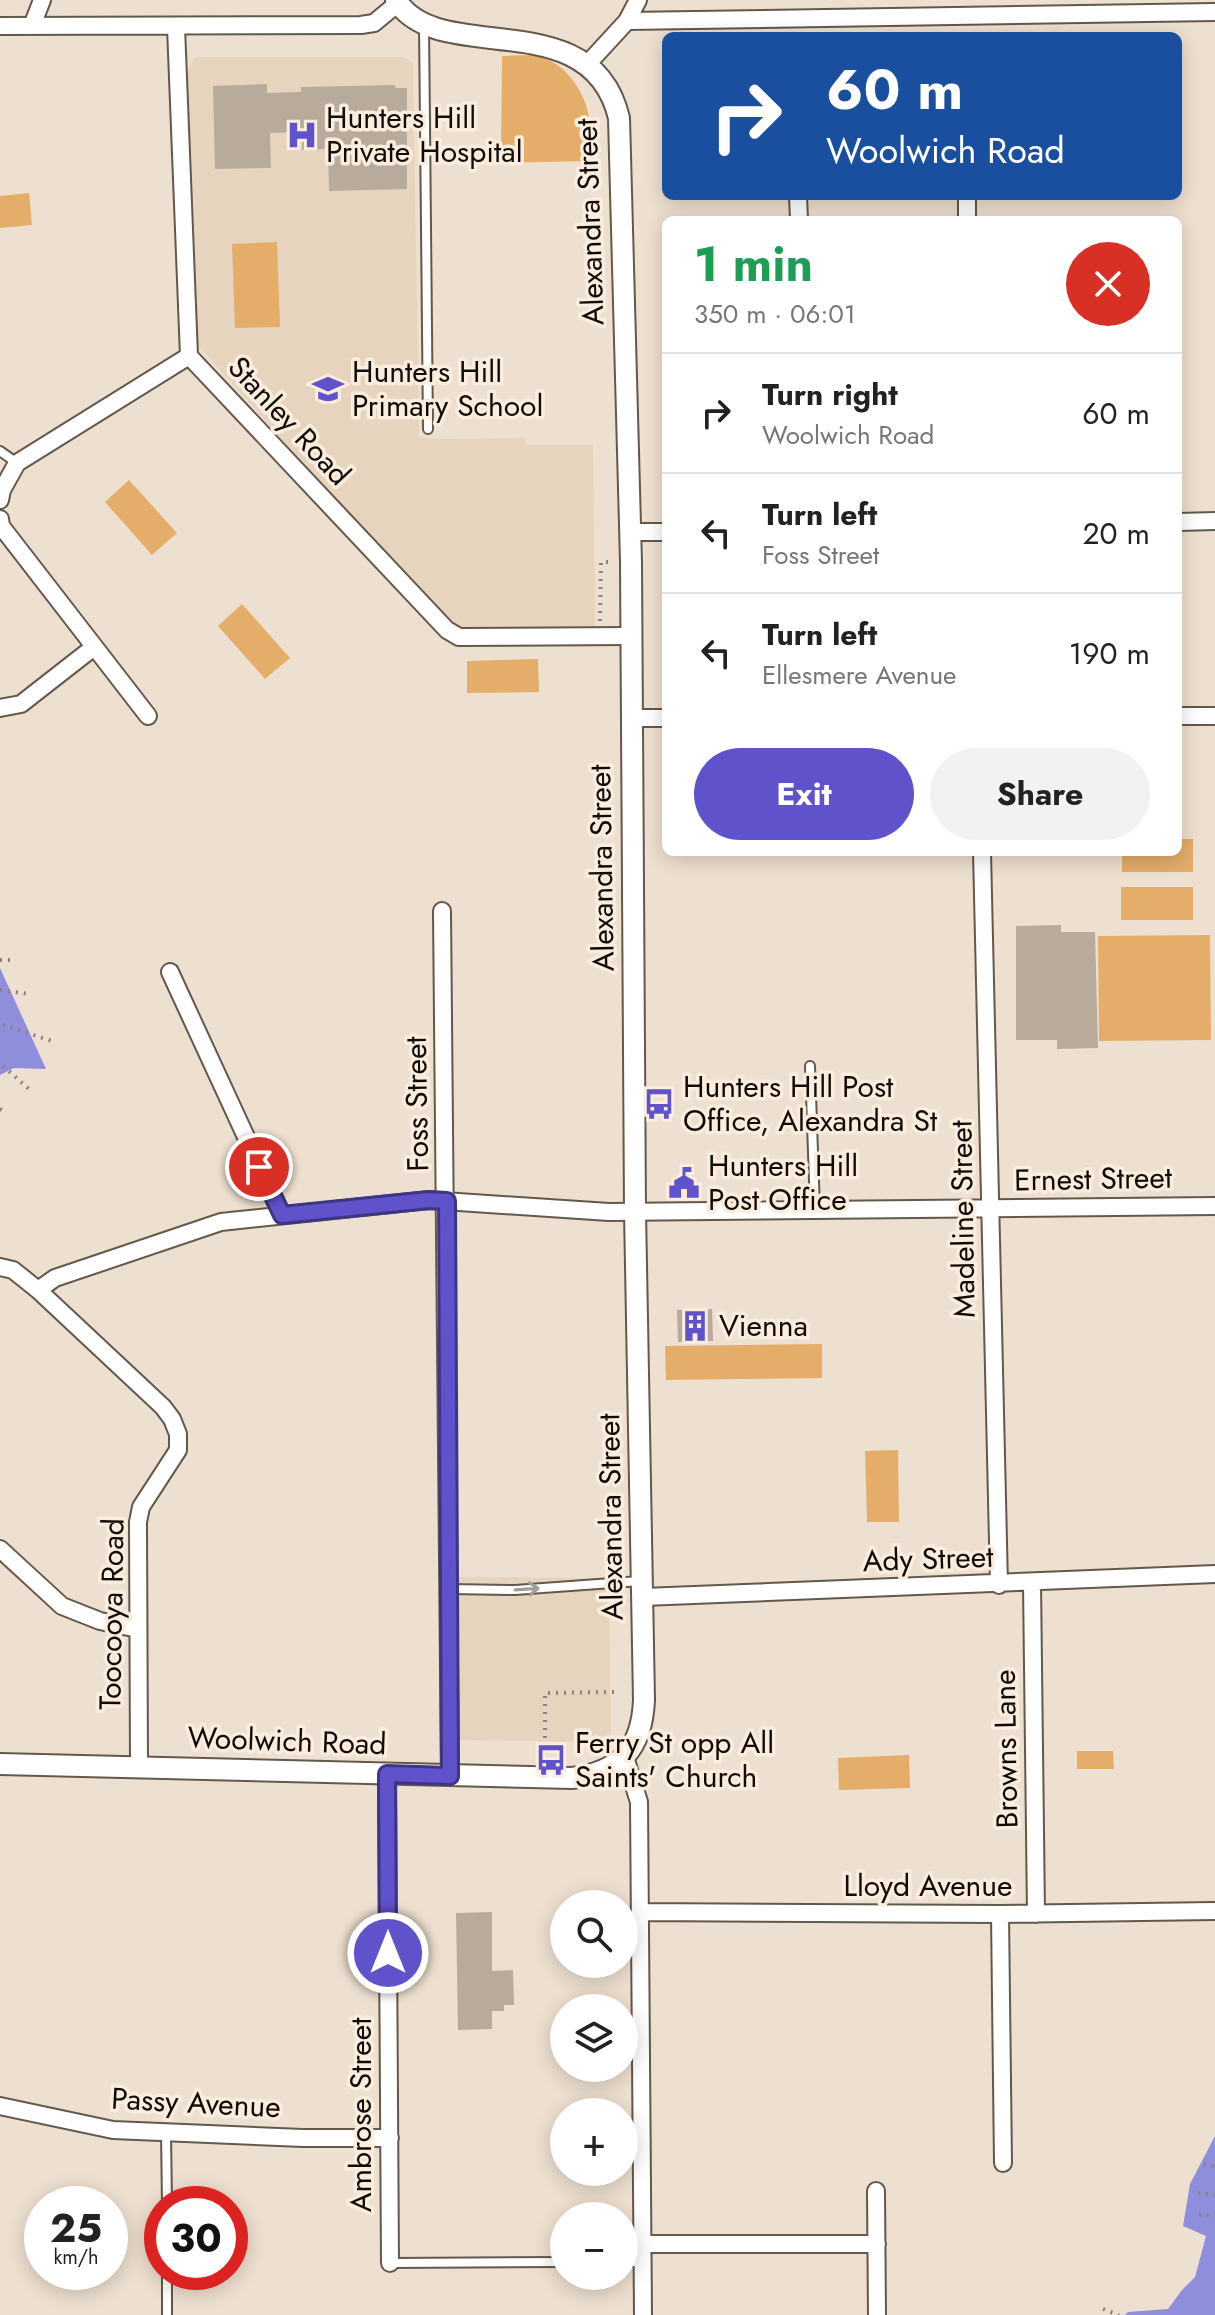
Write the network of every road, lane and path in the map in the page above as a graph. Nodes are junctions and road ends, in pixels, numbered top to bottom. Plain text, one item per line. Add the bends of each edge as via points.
1 (42, 0) edge
2 (638, 0) edge
3 (397, 2) edge
4 (1215, 12) edge
5 (627, 21) junction
6 (424, 23) junction
7 (0, 26) edge
8 (32, 26) junction
9 (176, 27) junction
10 (593, 58) junction
11 (189, 356) junction
12 (428, 429) dead end
13 (0, 451) edge
14 (17, 463) junction
15 (0, 500) edge
16 (0, 519) edge
17 (1215, 521) edge
18 (1182, 522) edge
19 (630, 532) junction
20 (662, 532) edge
21 (614, 562) dead end
22 (600, 623) dead end
23 (630, 636) junction
24 (94, 647) junction
25 (0, 708) edge
26 (148, 716) dead end
27 (1182, 716) edge
28 (1215, 716) edge
29 (631, 718) junction
30 (662, 718) edge
31 (982, 856) edge
32 (442, 911) dead end
33 (0, 960) edge
34 (14, 960) dead end
35 (170, 972) dead end
36 (0, 990) edge
37 (30, 994) dead end
38 (3, 1025) dead end
39 (55, 1042) dead end
40 (3, 1066) dead end
41 (810, 1066) dead end
42 (30, 1090) dead end
43 (447, 1201) junction
44 (1215, 1206) edge
45 (991, 1208) junction
46 (815, 1210) junction
47 (635, 1211) junction
48 (282, 1215) junction
49 (0, 1267) edge
50 (38, 1290) junction
51 (0, 1549) edge
52 (1215, 1574) edge
53 (1032, 1583) junction
54 (999, 1585) junction
55 (449, 1589) junction
56 (643, 1589) junction
57 (138, 1629) junction
58 (615, 1692) dead end
59 (545, 1746) dead end
60 (625, 1757) junction
61 (0, 1764) edge
62 (139, 1766) junction
63 (387, 1774) junction
64 (450, 1776) junction
65 (1215, 1911) edge
66 (640, 1912) junction
67 (1000, 1914) junction
68 (1036, 1914) junction
69 (0, 2106) edge
70 (166, 2133) junction
71 (390, 2138) junction
72 (1003, 2163) dead end
73 (1204, 2164) dead end
74 (1215, 2167) edge
75 (167, 2186) edge
76 (876, 2191) dead end
77 (1198, 2193) dead end
78 (1215, 2195) edge
79 (1199, 2214) dead end
80 (1215, 2217) edge
81 (642, 2244) junction
82 (877, 2244) junction
83 (550, 2262) edge
84 (638, 2262) edge
85 (642, 2262) junction
86 (390, 2263) joint
87 (167, 2290) edge
88 (1103, 2309) dead end
89 (167, 2315) edge
90 (643, 2315) edge
91 (877, 2315) edge
92 (1119, 2315) edge

1 - 8 street
2 - 5 street
3 - 6 street
3 - 9 street via 374,23 361,25
4 - 5 street
5 - 10 street
6 - 10 street, Alexandra Street via 525,26 564,37
6 - 12 lane
7 - 8 street
8 - 9 street
9 - 11 street, Stanley Road
10 - 19 street, Alexandra Street via 607,79 619,118
11 - 14 street
11 - 23 street, Stanley Road via 447,630 459,637
13 - 14 lane
14 - 15 street
16 - 24 street
17 - 18 street
19 - 20 street
19 - 23 street, Alexandra Street
21 - 22 path via 601,562
23 - 29 street, Alexandra Street
24 - 25 street via 21,704
24 - 26 street
27 - 28 street
29 - 30 street
29 - 47 street, Alexandra Street
31 - 45 street, Madeline Street
32 - 43 street, Foss Street
33 - 34 path
35 - 48 street
36 - 37 path
38 - 39 path
40 - 42 path
41 - 46 lane
43 - 47 street, Ernest Street
43 - 48 street, Ernest Street
43 - 55 street, Foss Street
44 - 45 street, Ernest Street
45 - 46 street, Ernest Street
45 - 54 street, Madeline Street
46 - 47 street, Ernest Street
47 - 56 street, Alexandra Street
48 - 50 street, Ernest Street via 221,1222 55,1278
49 - 50 street, Toocooya Road via 13,1270
50 - 57 street, Toocooya Road via 163,1407 178,1434 178,1450 139,1514
51 - 57 street via 62,1606
52 - 53 street, Ady Street
53 - 54 street, Ady Street
53 - 68 street, Browns Lane
54 - 56 street, Ady Street
55 -> 56 lane
55 - 64 street, Foss Street
56 - 60 street, Alexandra Street via 644,1712 639,1736
57 - 62 street, Toocooya Road
58 - 59 path via 545,1693
60 - 64 street, Woolwich Road via 599,1773 572,1778
60 - 66 street via 639,1802
61 - 62 street, Woolwich Road
62 - 63 street, Woolwich Road
63 - 64 street, Woolwich Road
63 - 71 street, Ambrose Street
65 - 68 street, Lloyd Avenue
66 - 67 street, Lloyd Avenue
66 - 81 street
67 - 68 street, Lloyd Avenue
67 - 72 street
69 - 70 street, Passy Avenue via 113,2130
70 - 71 street, Passy Avenue
70 - 75 lane
71 - 86 street, Ambrose Street
73 - 74 path
76 - 82 street
77 - 78 path
79 - 80 path
81 - 82 street
81 - 85 street
82 - 91 street
83 - 86 lane
84 - 85 lane
85 - 90 street
87 - 89 lane
88 - 92 path

